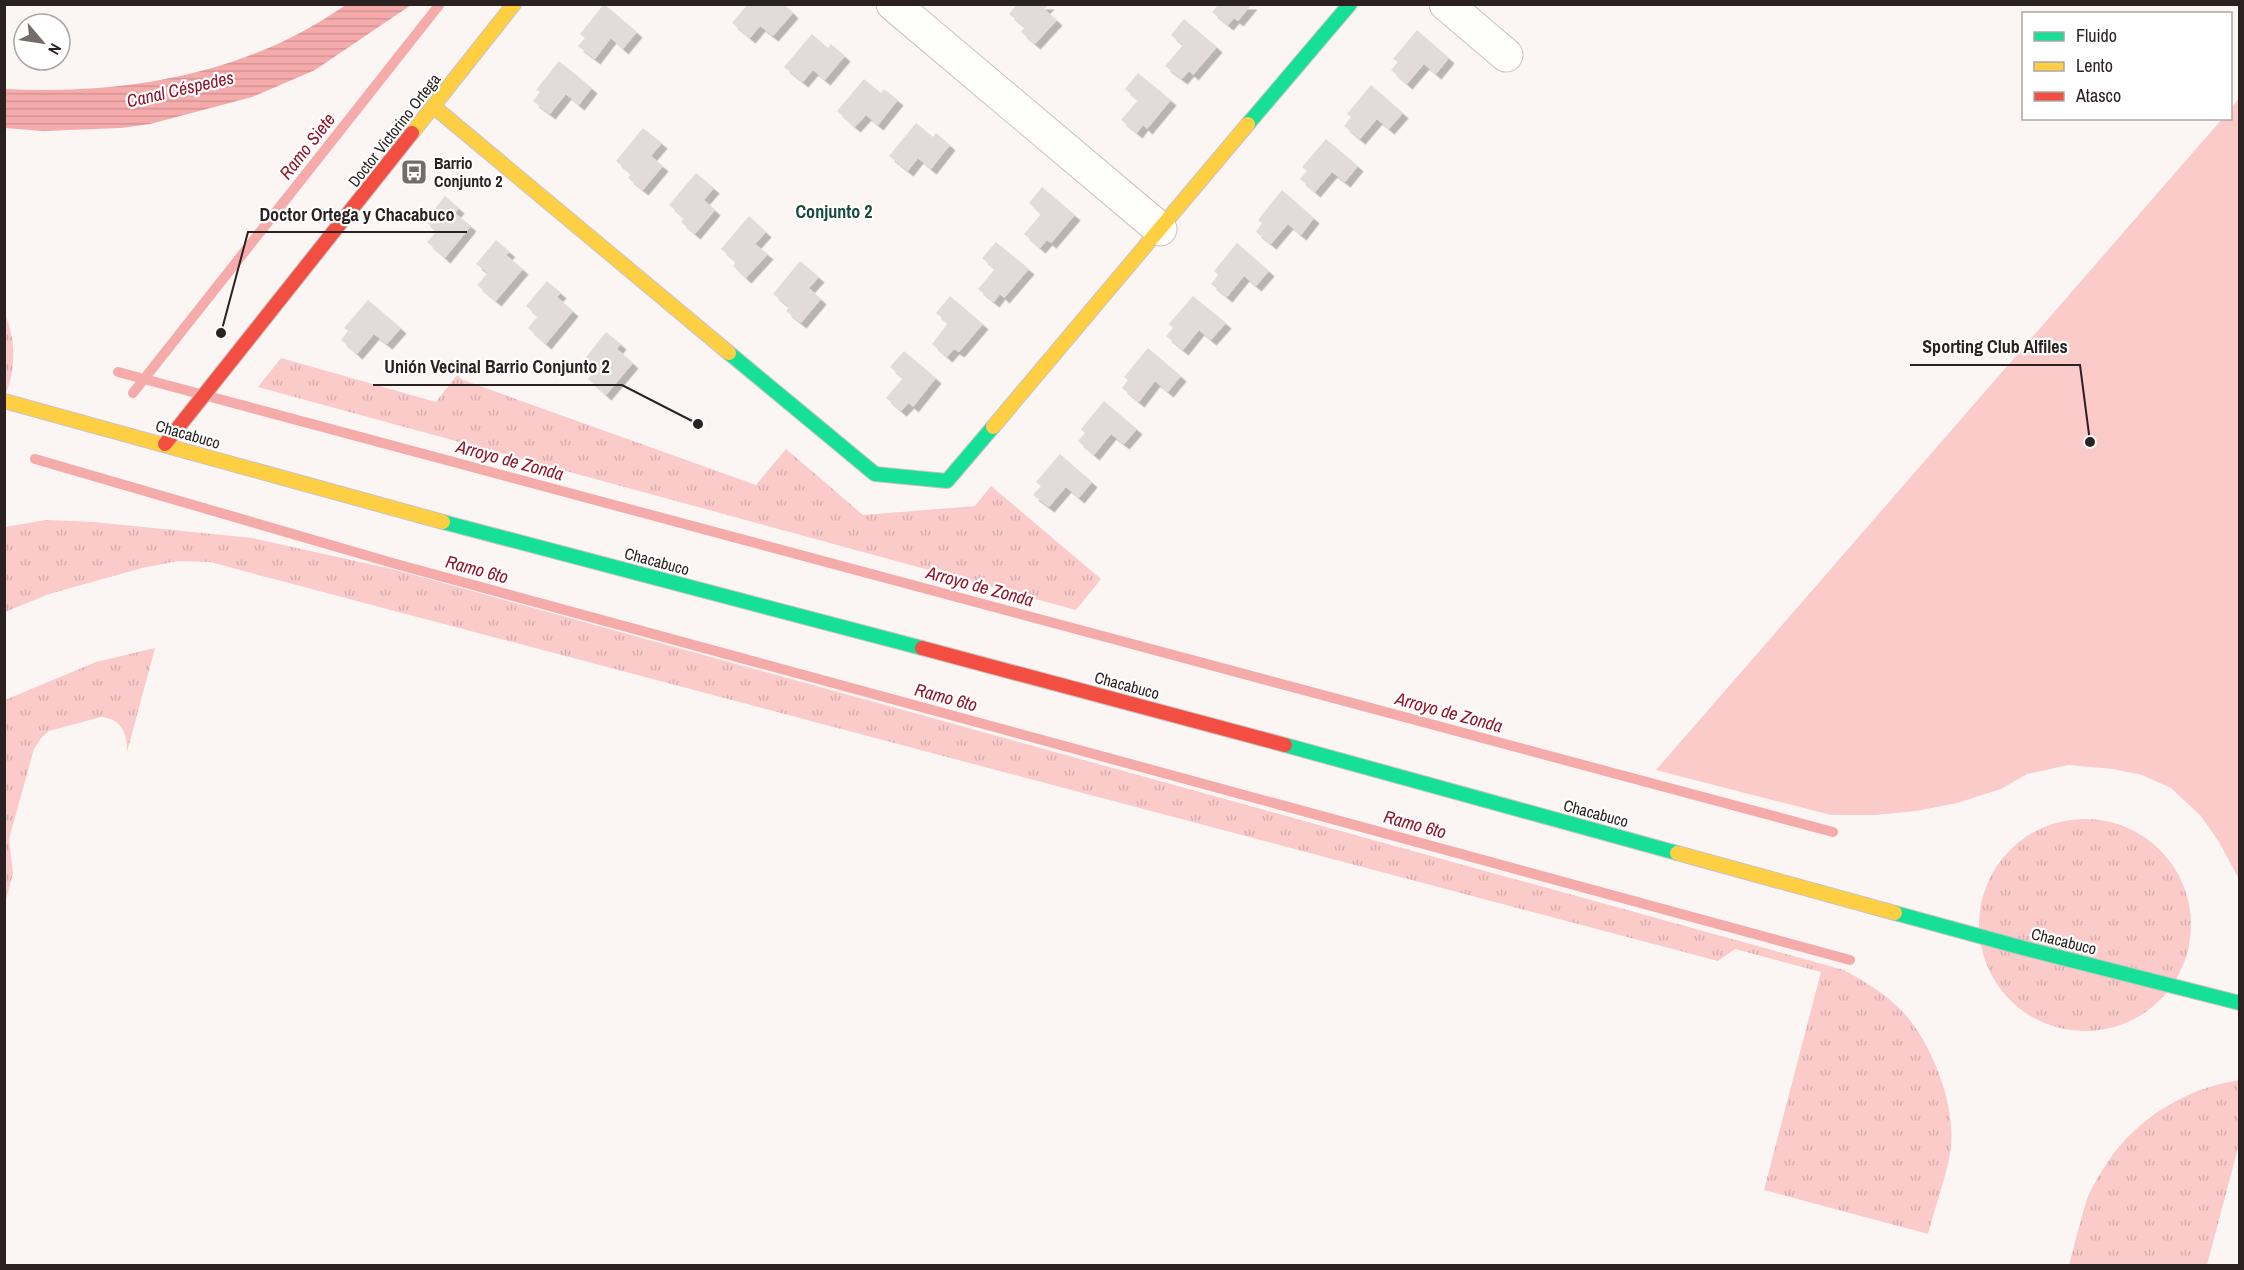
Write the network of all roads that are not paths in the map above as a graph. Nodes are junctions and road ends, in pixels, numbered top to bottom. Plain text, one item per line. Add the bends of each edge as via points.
1 (514, 4) edge
2 (893, 4) edge
3 (1350, 4) edge
4 (1446, 4) edge
5 (1506, 55) dead end
6 (433, 106) junction
7 (1160, 230) junction
8 (4, 401) edge
9 (165, 444) junction
10 (2240, 1003) edge

1 - 6 street, Doctor Victorino Ortega
2 - 7 street
3 - 7 street
4 - 5 street
6 - 7 street via 875,474 947,481
6 - 9 street, Doctor Victorino Ortega
8 - 9 street, Chacabuco
9 - 10 street, Chacabuco via 342,495 1203,722 2023,948

